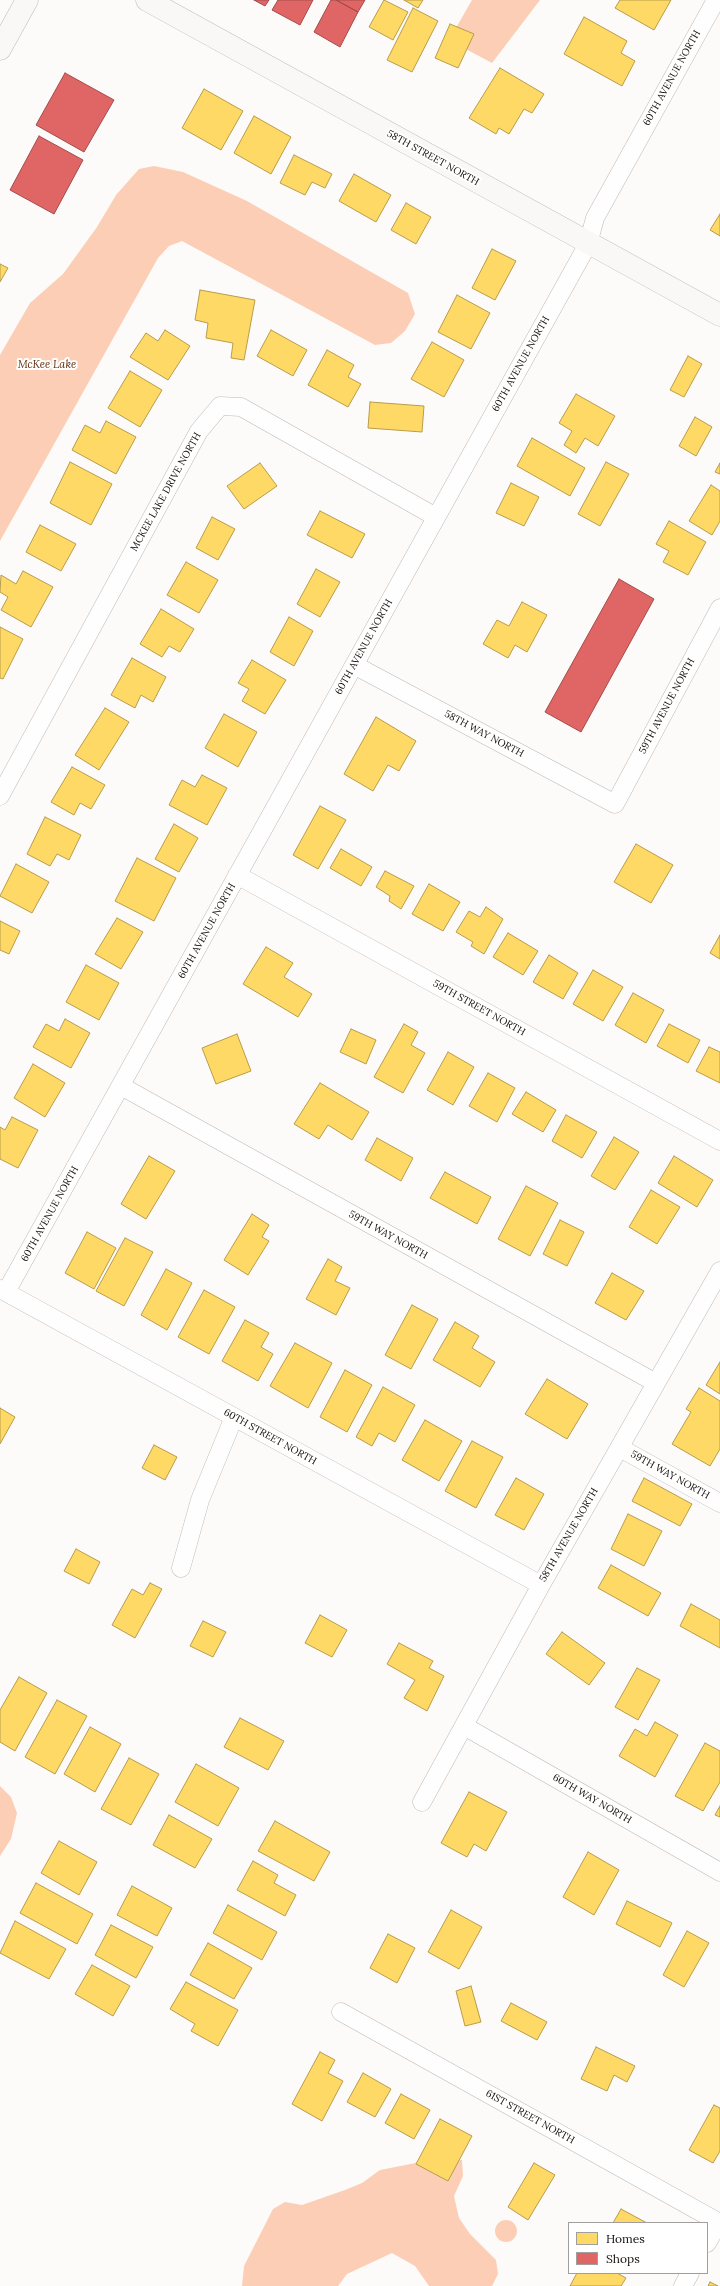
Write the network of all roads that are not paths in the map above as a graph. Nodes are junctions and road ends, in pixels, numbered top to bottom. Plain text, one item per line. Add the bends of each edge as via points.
1 (27, 0) edge
2 (147, 0) edge
3 (716, 0) edge
4 (0, 49) edge
5 (588, 244) junction
6 (720, 315) edge
7 (436, 517) junction
8 (720, 608) edge
9 (354, 665) junction
10 (0, 796) edge
11 (615, 804) joint
12 (237, 876) junction
13 (121, 1086) junction
14 (720, 1141) edge
15 (720, 1271) edge
16 (3, 1290) edge
17 (656, 1384) junction
18 (234, 1417) junction
19 (620, 1448) junction
20 (720, 1503) edge
21 (181, 1568) dead end
22 (541, 1585) junction
23 (464, 1726) junction
24 (422, 1802) dead end
25 (720, 1872) edge
26 (341, 2012) dead end
27 (719, 2222) edge
28 (708, 2241) edge
29 (689, 2274) edge
30 (683, 2286) edge

1 - 4 street
2 - 5 street, 58TH STREET NORTH
3 - 5 street, 60TH AVENUE NORTH via 595,218
5 - 6 street, 58TH STREET NORTH
5 - 7 street, 60TH AVENUE NORTH
7 - 9 street, 60TH AVENUE NORTH
7 - 10 street, MCKEE LAKE DRIVE NORTH via 240,407 220,406 199,431
8 - 11 street, 59TH AVENUE NORTH
9 - 11 street, 58TH WAY NORTH
9 - 12 street, 60TH AVENUE NORTH
12 - 13 street, 60TH AVENUE NORTH
12 - 14 street, 59TH STREET NORTH
13 - 16 street, 60TH AVENUE NORTH
13 - 17 street, 59TH WAY NORTH
15 - 17 street, 58TH AVENUE NORTH
16 - 18 street, 60TH STREET NORTH
17 - 19 street, 58TH AVENUE NORTH
18 - 21 street via 200,1500
18 - 22 street, 60TH STREET NORTH
19 - 20 street, 59TH WAY NORTH
19 - 22 street, 58TH AVENUE NORTH
22 - 23 street, 58TH AVENUE NORTH
23 - 24 street, 58TH AVENUE NORTH
23 - 25 street, 60TH WAY NORTH
26 - 27 street, 61ST STREET NORTH
27 - 28 street
29 - 30 street

